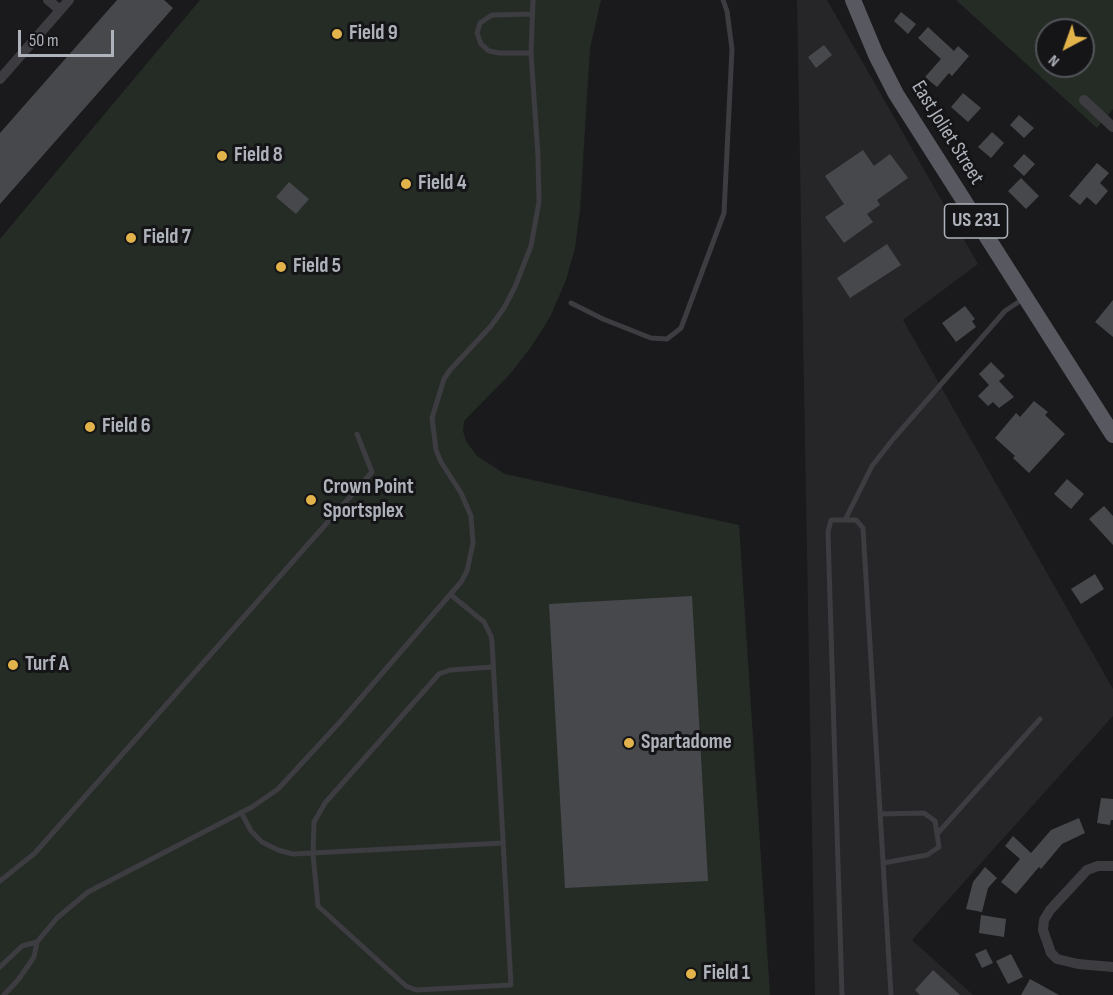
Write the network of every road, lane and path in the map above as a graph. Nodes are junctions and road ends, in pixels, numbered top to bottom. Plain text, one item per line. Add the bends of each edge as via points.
1 (48, 0) edge
2 (69, 0) edge
3 (533, 0) edge
4 (723, 0) edge
5 (853, 0) edge
6 (60, 10) junction
7 (531, 14) junction
8 (531, 53) junction
9 (0, 79) edge
10 (1084, 100) dead end
11 (1113, 127) edge
12 (1026, 298) junction
13 (571, 303) dead end
14 (357, 435) dead end
15 (1113, 435) edge
16 (845, 520) junction
17 (451, 595) junction
18 (494, 667) junction
19 (1040, 719) dead end
20 (241, 812) junction
21 (879, 814) junction
22 (937, 834) junction
23 (503, 843) junction
24 (313, 854) junction
25 (883, 863) junction
26 (1113, 866) edge
27 (0, 881) edge
28 (37, 942) junction
29 (0, 967) edge
30 (1113, 967) edge
31 (4, 995) edge
32 (842, 995) edge
33 (891, 995) edge

1 - 6 street
2 - 6 street
3 - 7 lane
4 - 13 lane via 732,49 724,213 681,328 667,339 651,338
5 - 12 main road, East Joliet Street / US 231 via 896,94
6 - 9 street
7 - 8 lane
7 - 8 lane via 492,15 480,23 477,33 489,51
8 - 17 lane via 539,202 531,246 504,308 444,379 432,418 436,450 467,504 473,530 467,571
10 - 11 street
12 - 15 main road, East Joliet Street / US 231
12 - 16 lane via 1005,311 894,438 872,465
14 - 27 lane via 372,472 35,853
16 - 21 lane via 856,520 862,528
16 - 32 lane via 831,520 828,532
17 - 18 lane via 489,629
17 - 20 lane via 289,780
18 - 23 lane
18 - 24 lane via 450,670 431,681 325,803 314,822
19 - 22 lane
20 - 24 lane via 256,837 268,846 285,853
20 - 28 lane via 88,892 57,918
21 - 22 lane via 924,813 935,821
21 - 25 lane
22 - 25 lane via 939,847 927,855
23 - 24 lane
23 - 24 lane via 511,985 461,988 416,990 406,986 322,911 317,901
25 - 33 lane
26 - 30 street via 1087,870 1050,910 1043,930 1057,959
28 - 29 lane via 22,946
28 - 31 lane via 34,957

